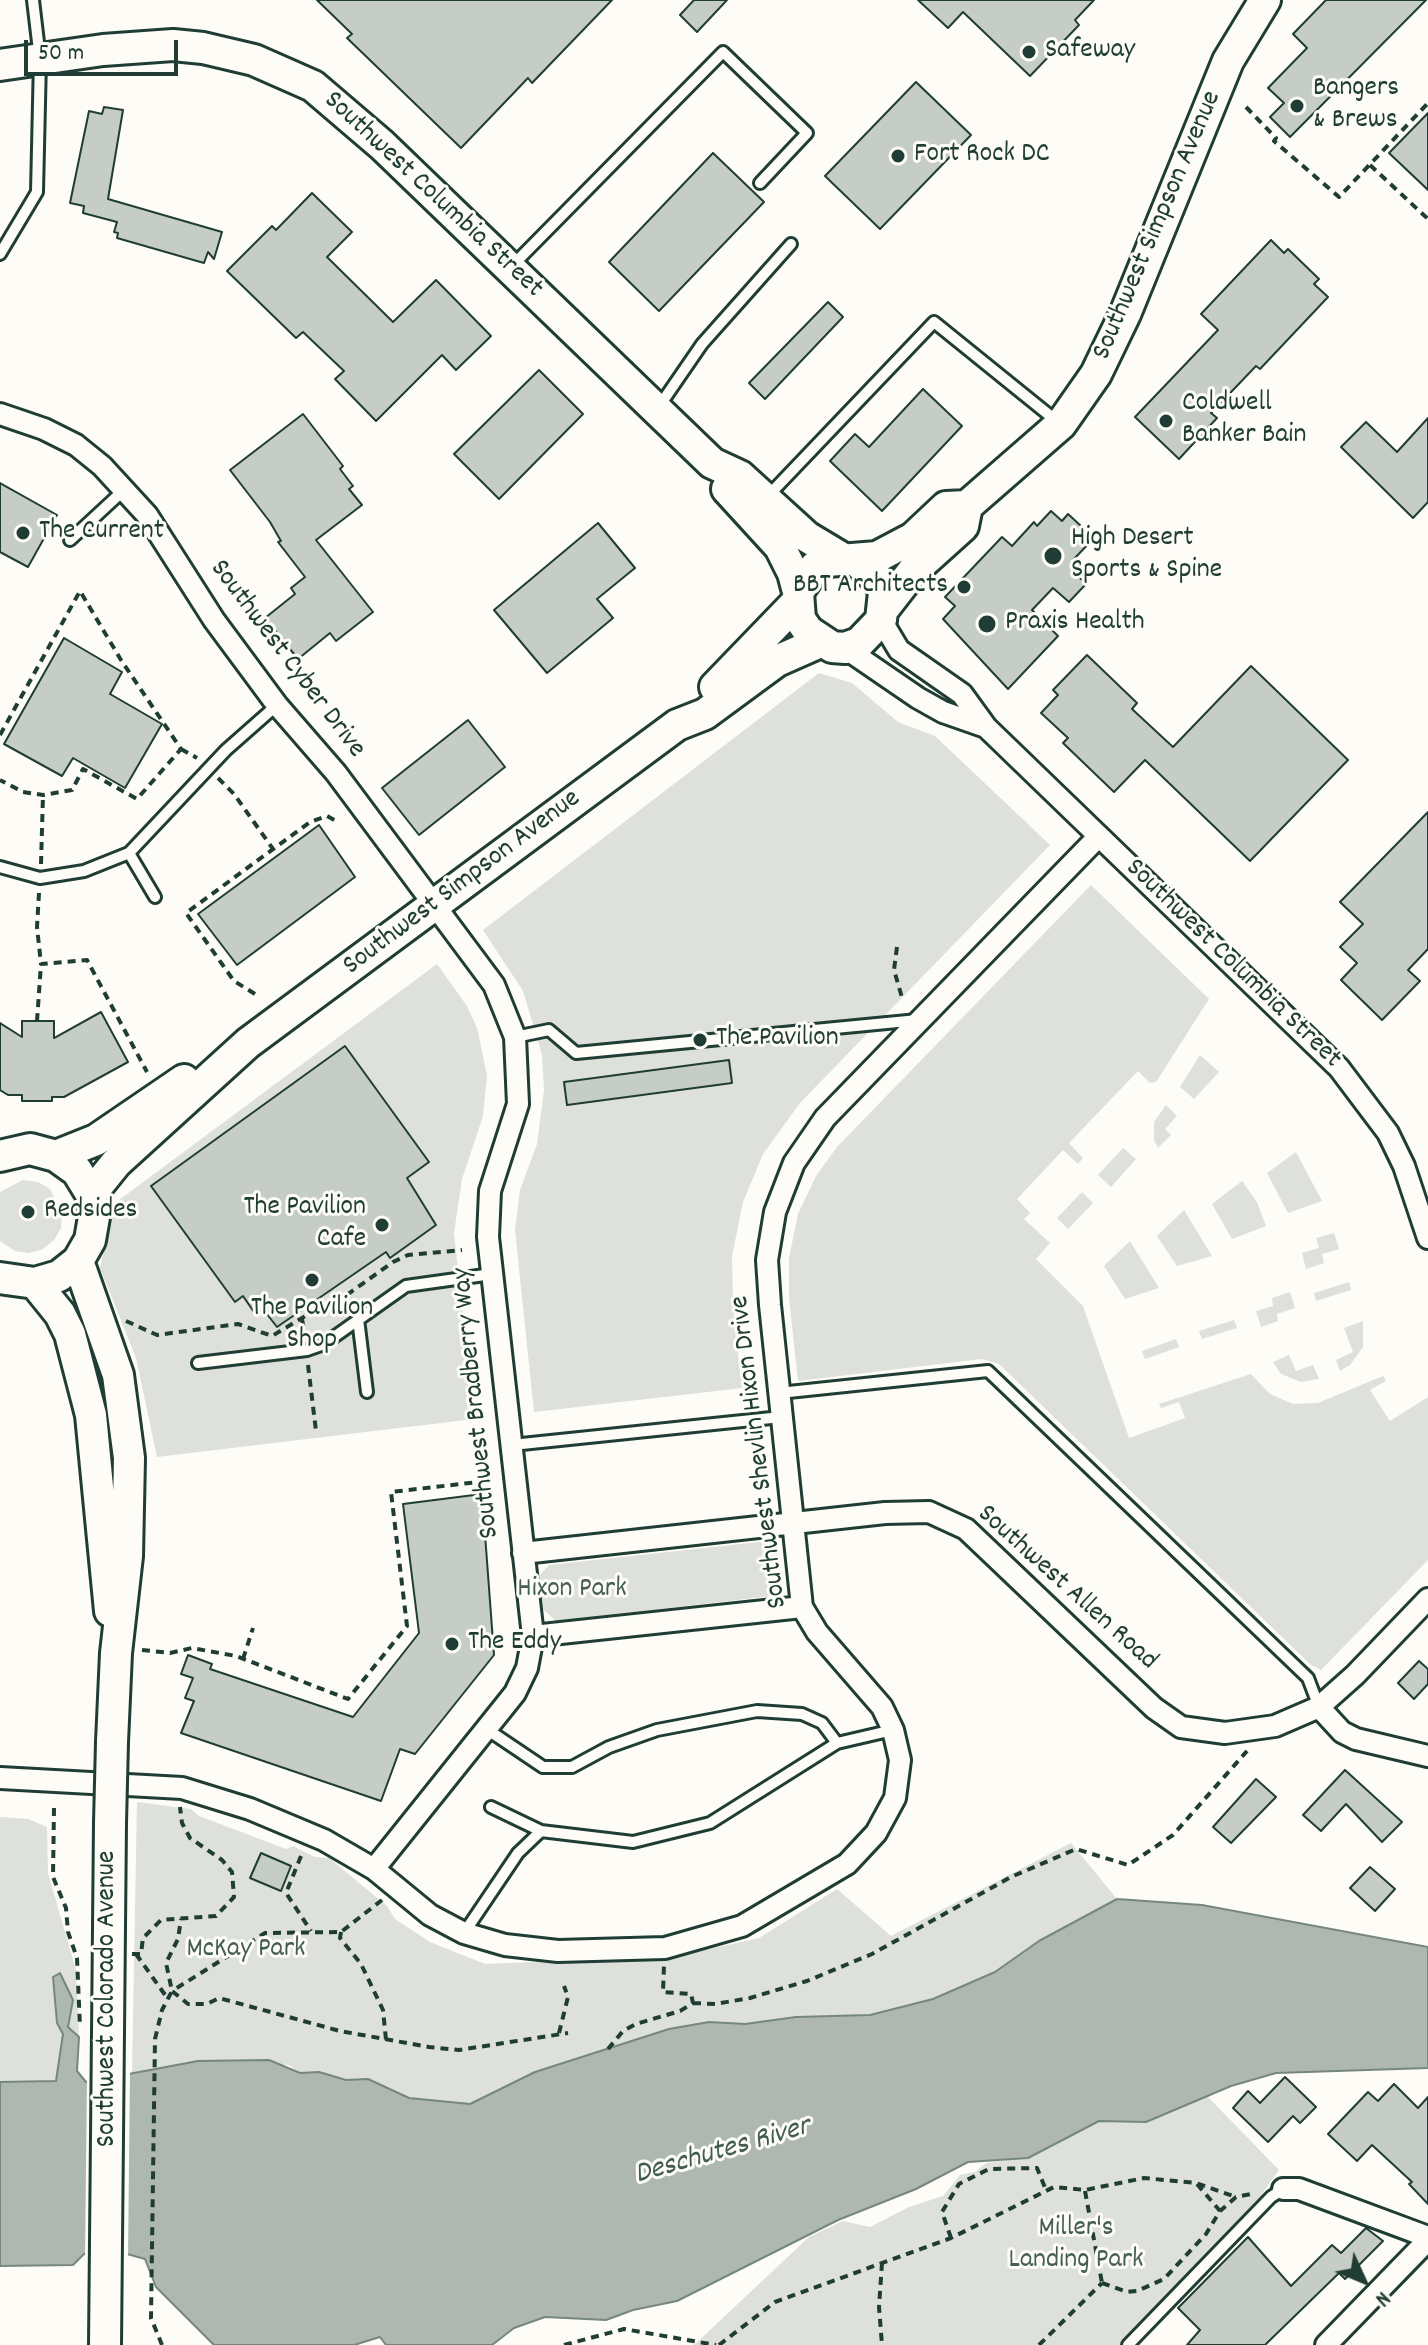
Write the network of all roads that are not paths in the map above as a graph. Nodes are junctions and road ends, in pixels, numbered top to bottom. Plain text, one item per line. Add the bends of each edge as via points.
1 (33, 0) edge
2 (1265, 0) edge
3 (40, 59) junction
4 (0, 65) edge
5 (760, 183) dead end
6 (791, 244) dead end
7 (0, 254) edge
8 (510, 268) junction
9 (657, 409) junction
10 (0, 414) edge
11 (1061, 424) junction
12 (712, 463) junction
13 (125, 489) junction
14 (765, 499) junction
15 (967, 506) junction
16 (70, 540) dead end
17 (849, 560) junction
18 (798, 597) junction
19 (883, 614) junction
20 (832, 645) junction
21 (277, 705) junction
22 (677, 725) junction
23 (986, 727) junction
24 (1099, 836) junction
25 (129, 853) junction
26 (0, 867) edge
27 (155, 897) dead end
28 (434, 907) junction
29 (920, 1020) junction
30 (515, 1037) junction
31 (248, 1043) junction
32 (1, 1154) edge
33 (56, 1156) junction
34 (91, 1194) junction
35 (1423, 1207) edge
36 (1428, 1238) edge
37 (78, 1261) junction
38 (492, 1274) junction
39 (0, 1278) edge
40 (35, 1283) junction
41 (358, 1319) junction
42 (198, 1363) dead end
43 (367, 1392) dead end
44 (779, 1393) junction
45 (781, 1417) junction
46 (512, 1445) junction
47 (793, 1523) junction
48 (523, 1553) junction
49 (1428, 1599) edge
50 (802, 1607) junction
51 (533, 1636) junction
52 (126, 1651) junction
53 (1319, 1707) junction
54 (488, 1730) junction
55 (893, 1730) junction
56 (837, 1743) junction
57 (1428, 1756) edge
58 (0, 1778) edge
59 (491, 1807) dead end
60 (541, 1831) junction
61 (374, 1869) junction
62 (464, 1933) junction
63 (1283, 2189) joint
64 (1428, 2238) edge
65 (105, 2345) edge
66 (1128, 2345) edge
67 (1326, 2345) edge

1 - 3 lane
2 - 11 street, Southwest Simpson Avenue via 1228,61 1125,314 1096,374
3 - 4 street, Southwest Columbia Street
3 - 7 lane via 37,192
3 - 8 street, Southwest Columbia Street via 173,45 203,48 285,72 340,106
5 - 8 lane via 807,133 723,52
6 - 9 lane via 702,344
8 - 9 street, Southwest Columbia Street
9 - 12 street, Southwest Columbia Street
10 - 13 street, Southwest Cyber Drive via 76,445
11 - 14 lane via 934,322
11 - 15 street, Southwest Simpson Avenue
12 - 14 street, Southwest Columbia Street via 740,476
12 - 18 street, Southwest Columbia Street via 727,488 780,547
13 - 16 lane
13 - 21 street, Southwest Cyber Drive
14 - 17 street, Southwest Columbia Street via 807,537
15 - 17 street, Southwest Simpson Avenue via 946,507 897,549
15 - 19 street, Southwest Simpson Avenue via 963,526 913,571
17 - 18 street via 815,567
17 - 19 street via 878,579
18 - 20 street via 800,619
18 - 22 street, Southwest Simpson Avenue via 754,650
19 - 20 street via 873,633
19 - 23 street, Southwest Columbia Street via 899,650 962,694
20 - 22 street, Southwest Simpson Avenue via 777,661 705,714
20 - 23 street, Southwest Columbia Street via 930,705
21 - 25 lane
21 - 28 street, Southwest Cyber Drive via 336,773
22 - 28 street, Southwest Simpson Avenue
23 - 24 street, Southwest Columbia Street
24 - 29 street, Southwest Shevlin Hixon Drive
24 - 35 street, Southwest Columbia Street via 1339,1068 1388,1133
25 - 26 lane via 84,871 40,878
25 - 27 lane
28 - 30 street, Southwest Bradberry Way via 494,985
28 - 31 street, Southwest Simpson Avenue
29 - 30 lane via 576,1053 549,1030
29 - 44 street, Southwest Shevlin Hixon Drive via 825,1118 794,1163 775,1212 767,1260
30 - 38 street, Southwest Bradberry Way via 518,1104 490,1191
31 - 33 street, Southwest Simpson Avenue via 82,1148
31 - 34 street, Southwest Simpson Avenue via 116,1163
32 - 33 street via 30,1149
33 - 34 street via 77,1171
34 - 37 street via 92,1229
35 - 36 street, Southwest Columbia Street
37 - 40 street via 59,1276
37 - 52 street, Southwest Colorado Avenue via 118,1375 129,1458
38 - 41 lane via 406,1286
38 - 46 street, Southwest Bradberry Way
39 - 40 street
40 - 52 street, Southwest Colorado Avenue via 70,1334 91,1415 101,1487 103,1561
41 - 42 lane via 307,1350
41 - 43 lane
44 - 45 street, Southwest Shevlin Hixon Drive
44 - 53 lane via 988,1371 1308,1678
45 - 46 lane
45 - 47 street, Southwest Shevlin Hixon Drive
46 - 48 street, Southwest Bradberry Way
47 - 48 street, Southwest Allen Road
47 - 50 street, Southwest Shevlin Hixon Drive
47 - 53 street, Southwest Allen Road via 929,1512 966,1529 1154,1708 1181,1727 1251,1731
48 - 51 street, Southwest Bradberry Way
49 - 53 street, Southwest Allen Road
50 - 51 street
50 - 55 street, Southwest Shevlin Hixon Drive via 882,1707
51 - 54 street, Southwest Bradberry Way via 527,1668
52 - 65 street, Southwest Colorado Avenue, bridge via 112,1742 110,1823 122,1954 109,2055
53 - 57 street via 1356,1739
54 - 56 lane via 543,1767 572,1767 657,1730 757,1711 802,1714 822,1723
54 - 61 street, Southwest Bradberry Way
55 - 56 lane
55 - 62 street, Southwest Shevlin Hixon Drive via 900,1760 895,1798 876,1833 847,1864 742,1926 665,1948 558,1951 505,1945
56 - 60 lane via 710,1823 633,1842
58 - 61 street, Southwest Shevlin Hixon Drive via 182,1788 324,1840
59 - 60 lane
60 - 62 lane via 518,1853
61 - 62 street, Southwest Shevlin Hixon Drive via 430,1915
63 - 64 street via 1299,2189
63 - 66 lane
64 - 67 street

